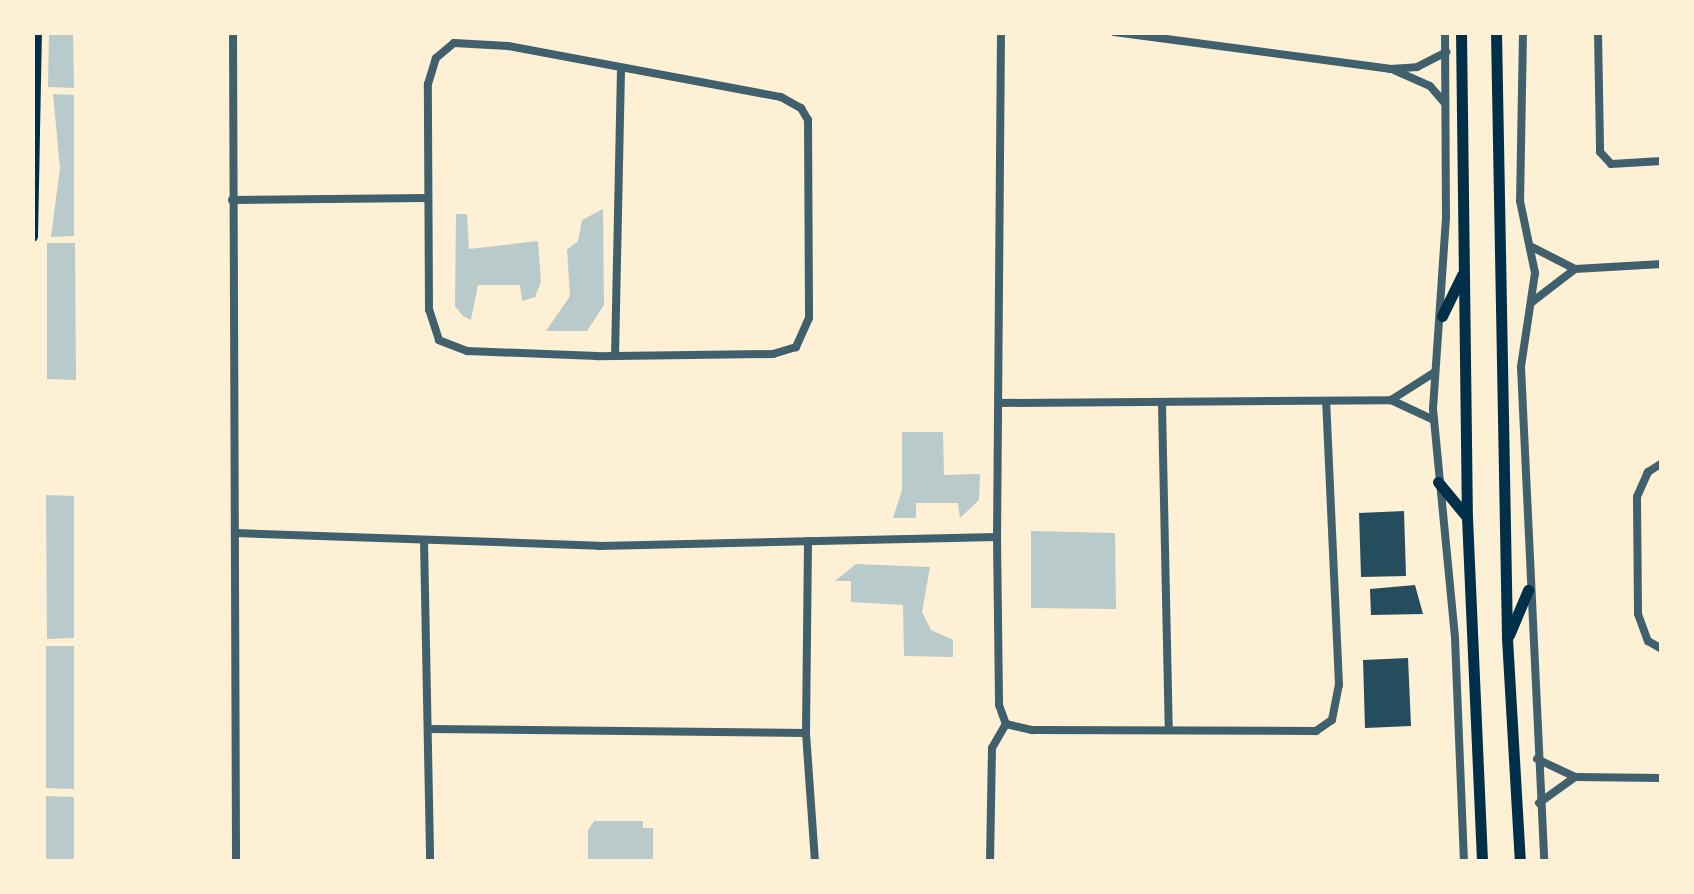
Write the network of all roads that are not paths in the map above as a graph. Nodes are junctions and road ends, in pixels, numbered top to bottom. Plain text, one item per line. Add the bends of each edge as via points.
1 (36, 32) edge
2 (232, 32) edge
3 (508, 32) edge
4 (1000, 32) edge
5 (1114, 32) edge
6 (1446, 32) edge
7 (1462, 32) edge
8 (1496, 32) edge
9 (1523, 32) edge
10 (1608, 32) edge
11 (1598, 33) edge
12 (508, 46) junction
13 (1446, 52) junction
14 (622, 68) junction
15 (1390, 69) junction
16 (1446, 104) junction
17 (1662, 161) edge
18 (426, 198) junction
19 (232, 200) junction
20 (32, 236) edge
21 (1532, 247) junction
22 (1662, 264) edge
23 (1575, 268) junction
24 (1464, 272) junction
25 (1532, 302) junction
26 (1442, 316) junction
27 (616, 356) junction
28 (1435, 372) junction
29 (1392, 400) junction
30 (1326, 403) junction
31 (1000, 404) junction
32 (1162, 406) junction
33 (1434, 420) junction
34 (1662, 463) edge
35 (1438, 482) junction
36 (1467, 518) junction
37 (235, 533) junction
38 (998, 537) junction
39 (808, 541) junction
40 (424, 542) junction
41 (1528, 590) junction
42 (1507, 638) junction
43 (1662, 649) edge
44 (1006, 724) junction
45 (1169, 728) junction
46 (430, 729) junction
47 (806, 734) junction
48 (1536, 759) junction
49 (1575, 777) junction
50 (1662, 778) edge
51 (1538, 804) junction
52 (236, 862) edge
53 (430, 862) edge
54 (814, 862) edge
55 (990, 862) edge
56 (1464, 862) edge
57 (1482, 862) edge
58 (1520, 862) edge
59 (1544, 862) edge

1 - 20 main road
2 - 19 street
3 - 12 street
4 - 31 street
5 - 15 street
6 - 13 street
7 - 24 main road
8 - 42 main road
9 - 21 street via 1520,201
10 - 11 street
11 - 17 street via 1600,152 1611,164
12 - 14 street
12 - 18 street via 454,43 436,58 428,84
13 - 15 street via 1417,67
13 - 16 street
14 - 27 street
14 - 27 street via 781,97 807,114 809,318 802,341 787,352
15 - 16 street via 1430,86
16 - 26 street
18 - 19 street
18 - 27 street via 430,321 439,340 467,352
19 - 37 street
21 - 23 street
21 - 25 street
22 - 23 street
23 - 25 street
24 - 26 main road
24 - 36 main road
25 - 41 street via 1522,367
26 - 28 street
28 - 29 street
28 - 33 street
29 - 30 street
29 - 33 street
30 - 32 street
30 - 45 street via 1336,713 1316,731
31 - 32 street
31 - 38 street
32 - 45 street
33 - 35 street
34 - 43 street via 1648,472 1637,497 1638,614 1648,641
35 - 36 main road
35 - 56 street via 1455,638
36 - 57 main road
37 - 40 street
37 - 52 street
38 - 39 street
38 - 44 street via 999,706
39 - 40 street
39 - 47 street
40 - 46 street
41 - 42 main road
41 - 48 street
42 - 58 main road
44 - 45 street via 1032,730
44 - 55 street via 992,748
46 - 47 street
46 - 53 street
47 - 54 street
48 - 49 street
48 - 51 street
49 - 50 street
49 - 51 street
51 - 59 street

